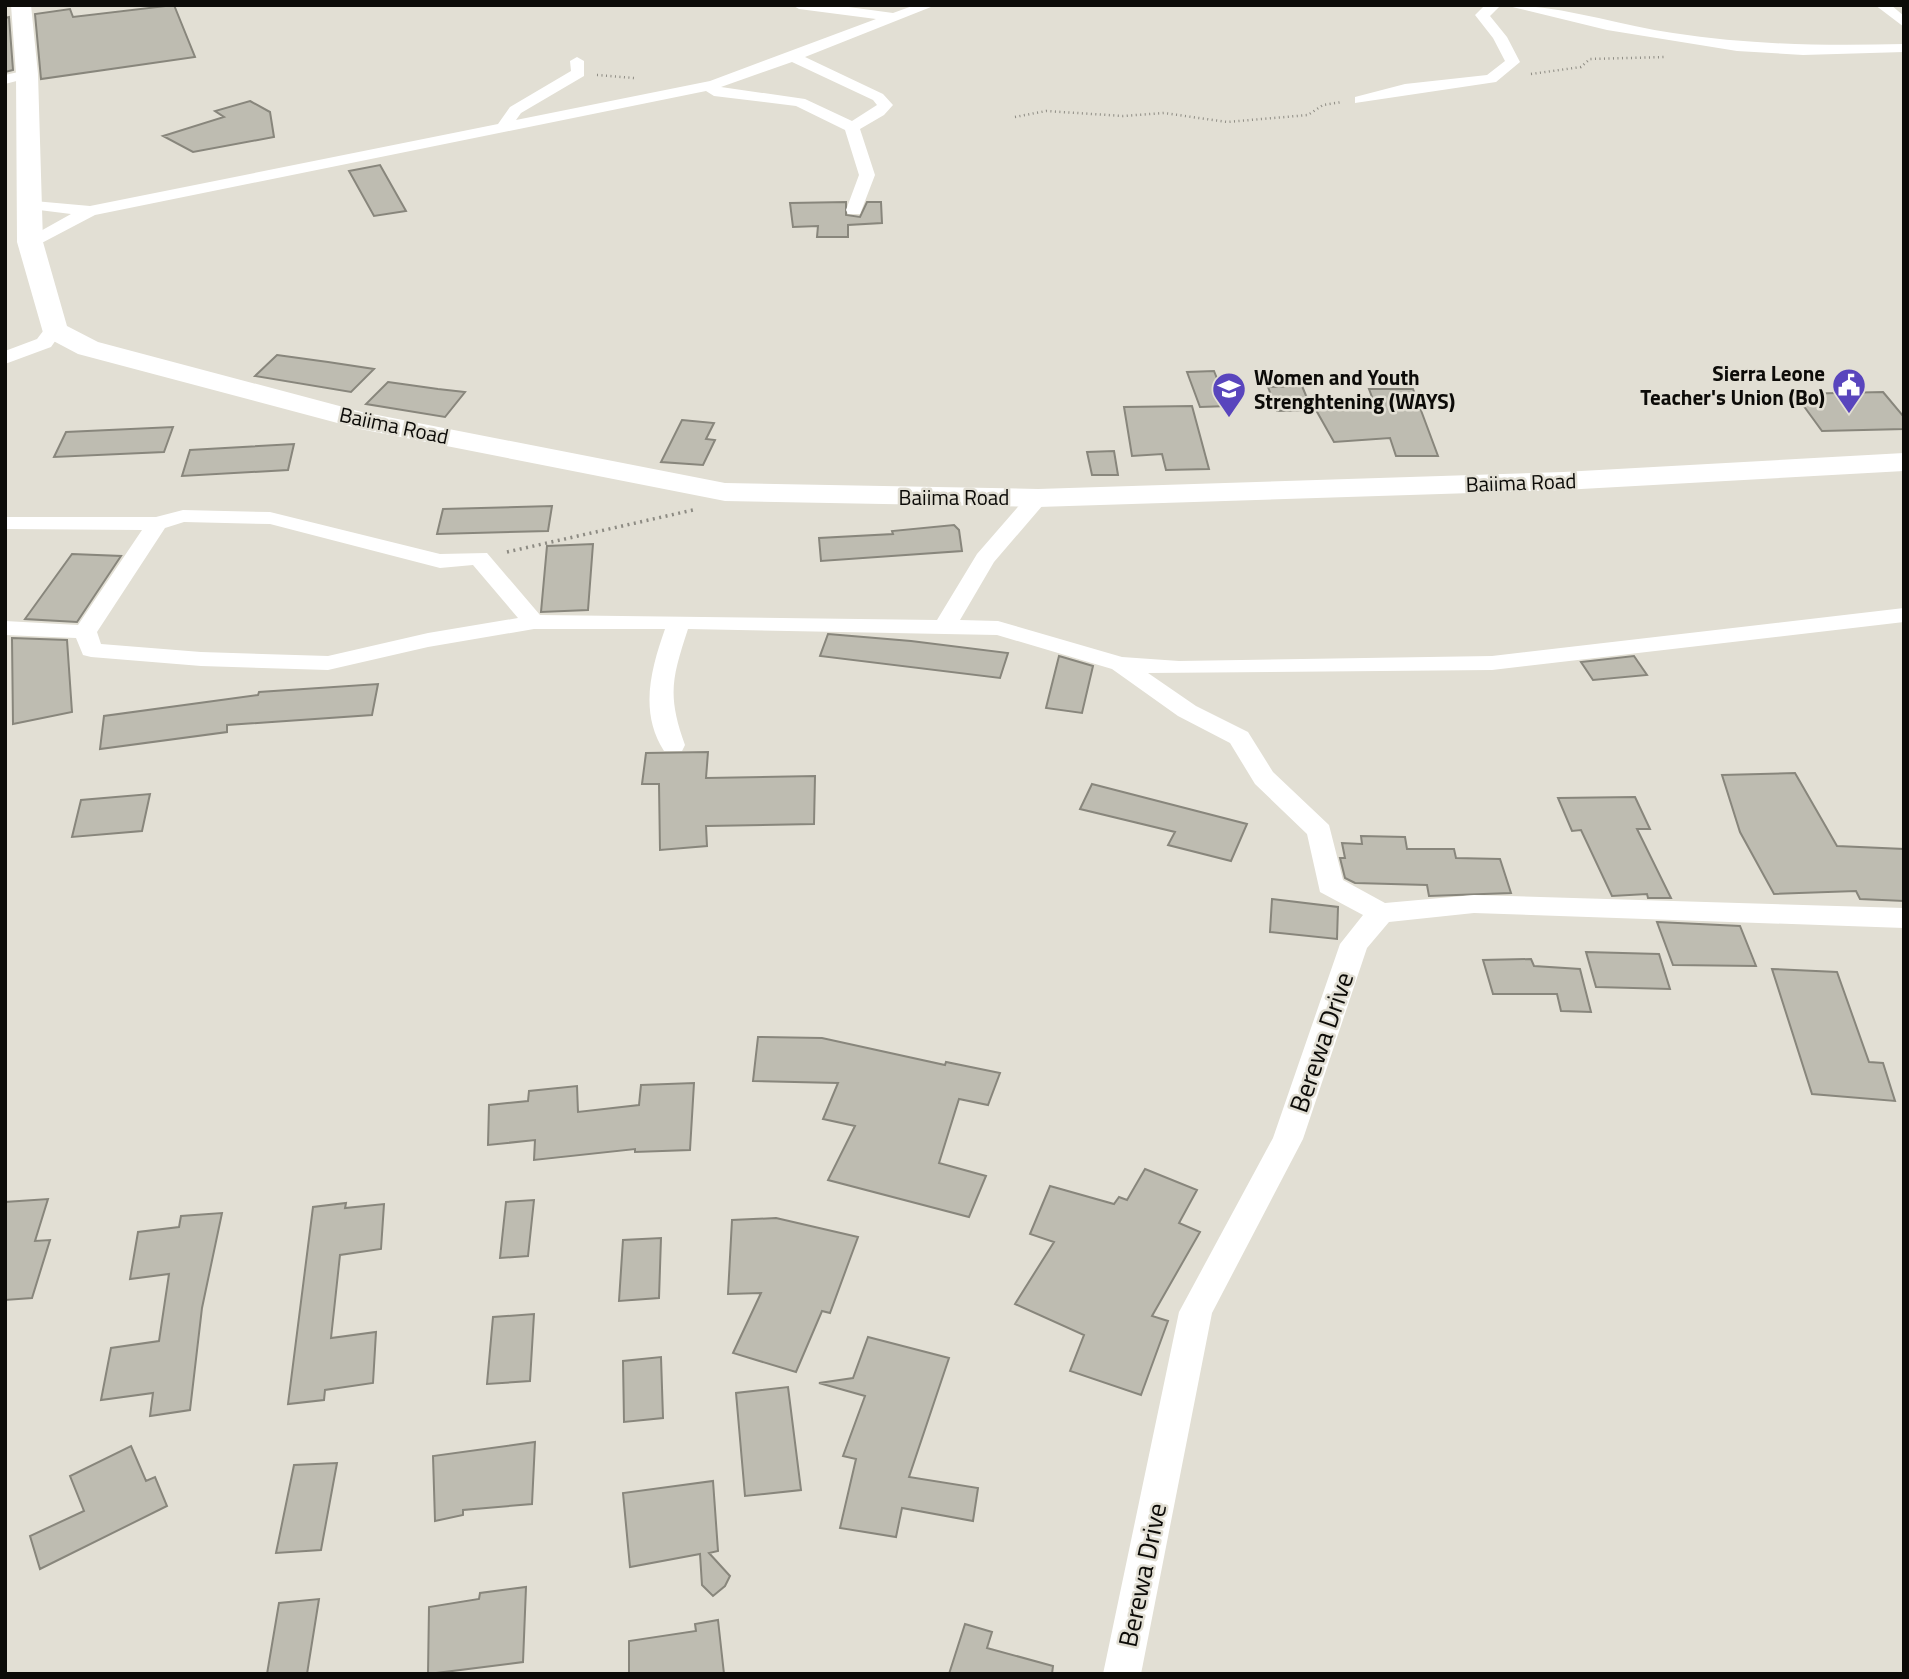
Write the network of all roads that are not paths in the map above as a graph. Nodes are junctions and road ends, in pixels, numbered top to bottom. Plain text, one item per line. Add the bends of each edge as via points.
1 (21, 5) edge
2 (799, 5) edge
3 (929, 5) edge
4 (1494, 5) edge
5 (1511, 5) edge
6 (1882, 5) edge
7 (892, 17) junction
8 (1904, 23) edge
9 (1904, 48) edge
10 (795, 58) junction
11 (577, 61) dead end
12 (16, 77) edge
13 (691, 90) junction
14 (1360, 100) road end
15 (504, 127) junction
16 (852, 127) junction
17 (29, 204) junction
18 (90, 211) junction
19 (854, 211) dead end
20 (30, 242) junction
21 (51, 316) junction
22 (5, 358) edge
23 (1904, 462) edge
24 (1038, 498) junction
25 (5, 523) edge
26 (157, 523) junction
27 (1904, 615) edge
28 (534, 622) junction
29 (679, 622) junction
30 (5, 628) edge
31 (944, 628) junction
32 (85, 632) junction
33 (1119, 664) junction
34 (673, 745) dead end
35 (1381, 913) junction
36 (1904, 918) edge
37 (1122, 1674) edge

1 - 12 street
2 - 7 street
3 - 7 street
4 - 14 street via 1482,15 1513,62 1498,77
5 - 9 street via 1724,44
6 - 8 street
7 - 10 street
10 - 13 street
10 - 16 street via 878,97 885,105
11 - 15 street via 579,73 515,110
12 - 17 street
13 - 15 street
13 - 16 street via 800,102
15 - 18 street
16 - 19 street via 867,175
17 - 18 street
17 - 20 street
18 - 20 street
20 - 21 street
21 - 22 street via 44,343
21 - 24 street, Baiima Road via 88,348 360,420 725,492
23 - 24 street, Baiima Road via 1563,481
24 - 31 street via 985,559
25 - 26 street
26 - 28 street via 183,516 270,519 440,561 479,558
26 - 32 street
27 - 33 street via 1492,663 1179,668
28 - 29 street
28 - 32 street via 328,663 91,650
29 - 31 street
29 - 34 street via 663,670 661,712
30 - 32 street
31 - 33 street via 998,628
33 - 35 street via 1187,711 1239,738 1264,778 1320,831 1330,885
35 - 36 street via 1474,904
35 - 37 street, Berewa Drive via 1354,944 1288,1139 1196,1312

